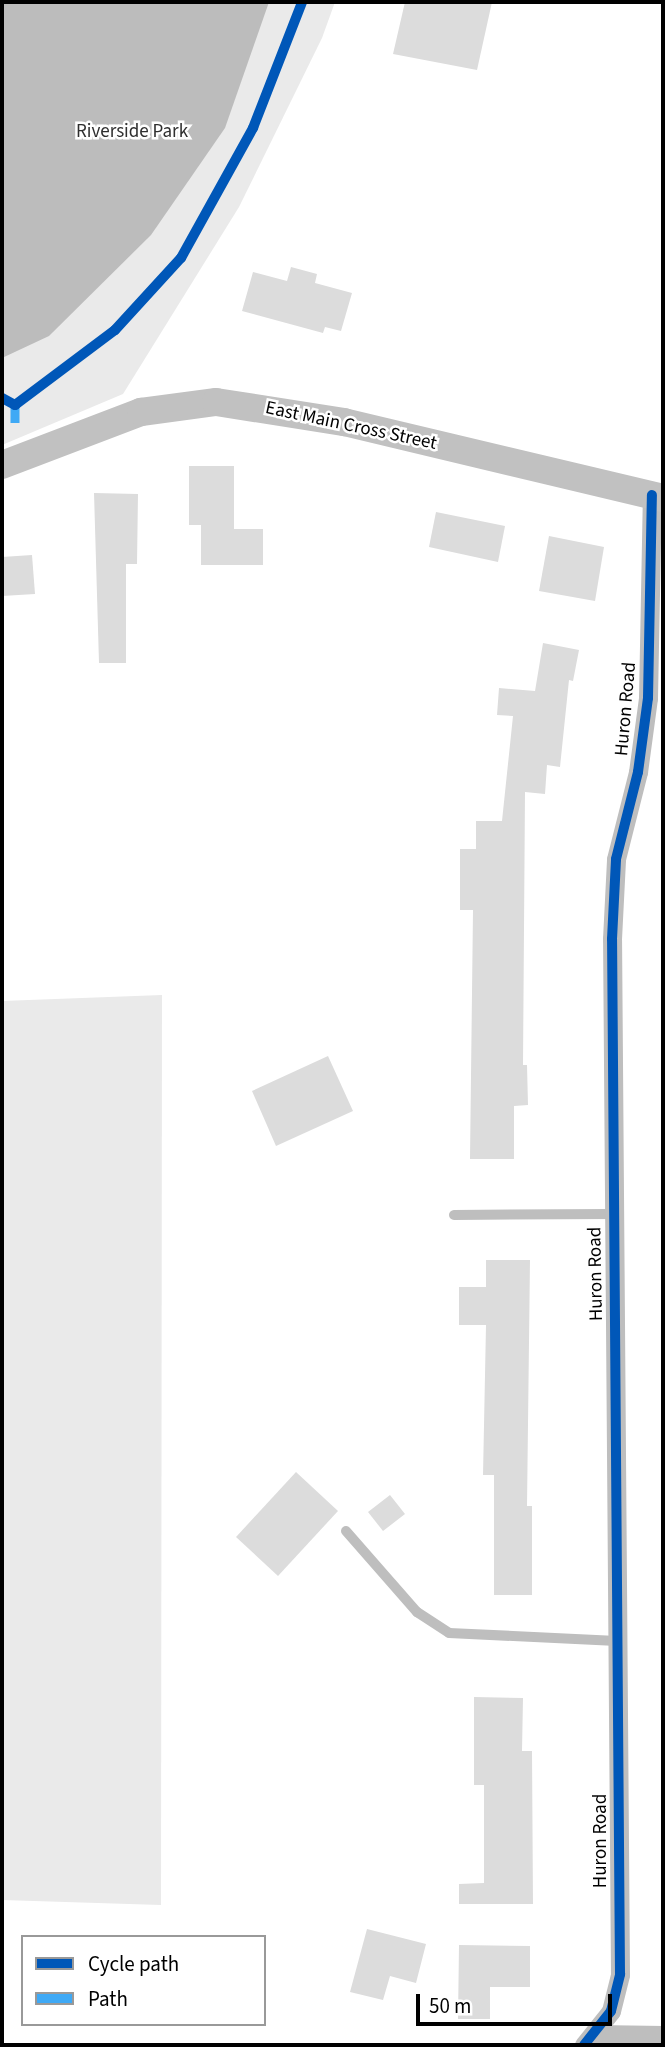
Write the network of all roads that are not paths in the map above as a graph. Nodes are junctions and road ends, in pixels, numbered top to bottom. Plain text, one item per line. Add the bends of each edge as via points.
1 (2, 465) edge
2 (657, 497) edge
3 (612, 1214) junction
4 (454, 1215) dead end
5 (346, 1531) dead end
6 (617, 1641) junction
7 (663, 2035) edge
8 (590, 2040) edge

1 - 2 main road, East Main Cross Street via 141,412 216,402 300,412
2 - 3 street, Huron Road via 648,698 638,772 616,859
3 - 4 lane
3 - 6 street, Huron Road
5 - 6 lane via 417,1612 449,1633
6 - 8 street, Huron Road via 620,1974 611,2011
7 - 8 street

